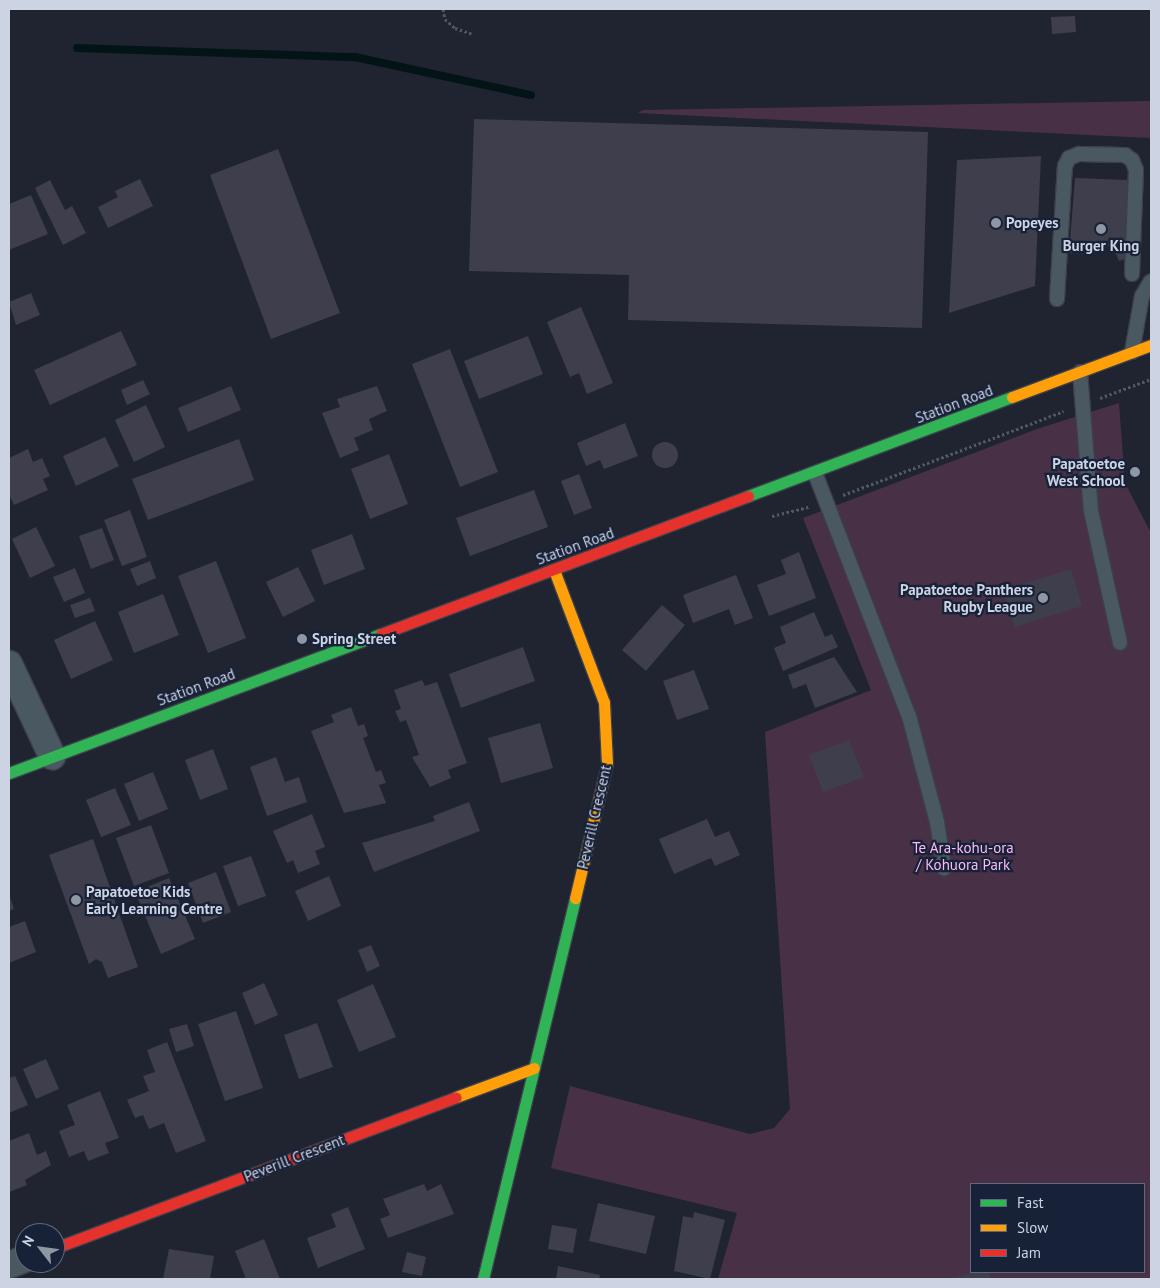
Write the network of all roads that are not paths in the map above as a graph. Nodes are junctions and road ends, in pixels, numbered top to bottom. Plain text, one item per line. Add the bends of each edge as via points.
1 (1132, 274) dead end
2 (1151, 281) edge
3 (1057, 299) dead end
4 (1151, 345) edge
5 (1132, 352) junction
6 (1080, 372) junction
7 (815, 473) junction
8 (554, 570) junction
9 (1120, 643) dead end
10 (9, 664) edge
11 (52, 756) junction
12 (9, 773) edge
13 (944, 868) dead end
14 (534, 1068) junction
15 (65, 1244) edge
16 (483, 1279) edge

1 - 3 lane via 1136,170 1132,160 1125,155 1079,154 1069,158 1065,166
2 - 5 lane via 1142,296
4 - 5 street, Station Road
5 - 6 street, Station Road
6 - 7 street, Station Road
6 - 9 lane via 1091,511
7 - 8 street, Station Road
7 - 13 lane via 909,716 937,822
8 - 11 street, Station Road
8 - 14 street, Peverill Crescent via 604,702 607,764
10 - 11 street
11 - 12 street, Station Road
14 - 15 street, Peverill Crescent
14 - 16 street, Peverill Crescent

